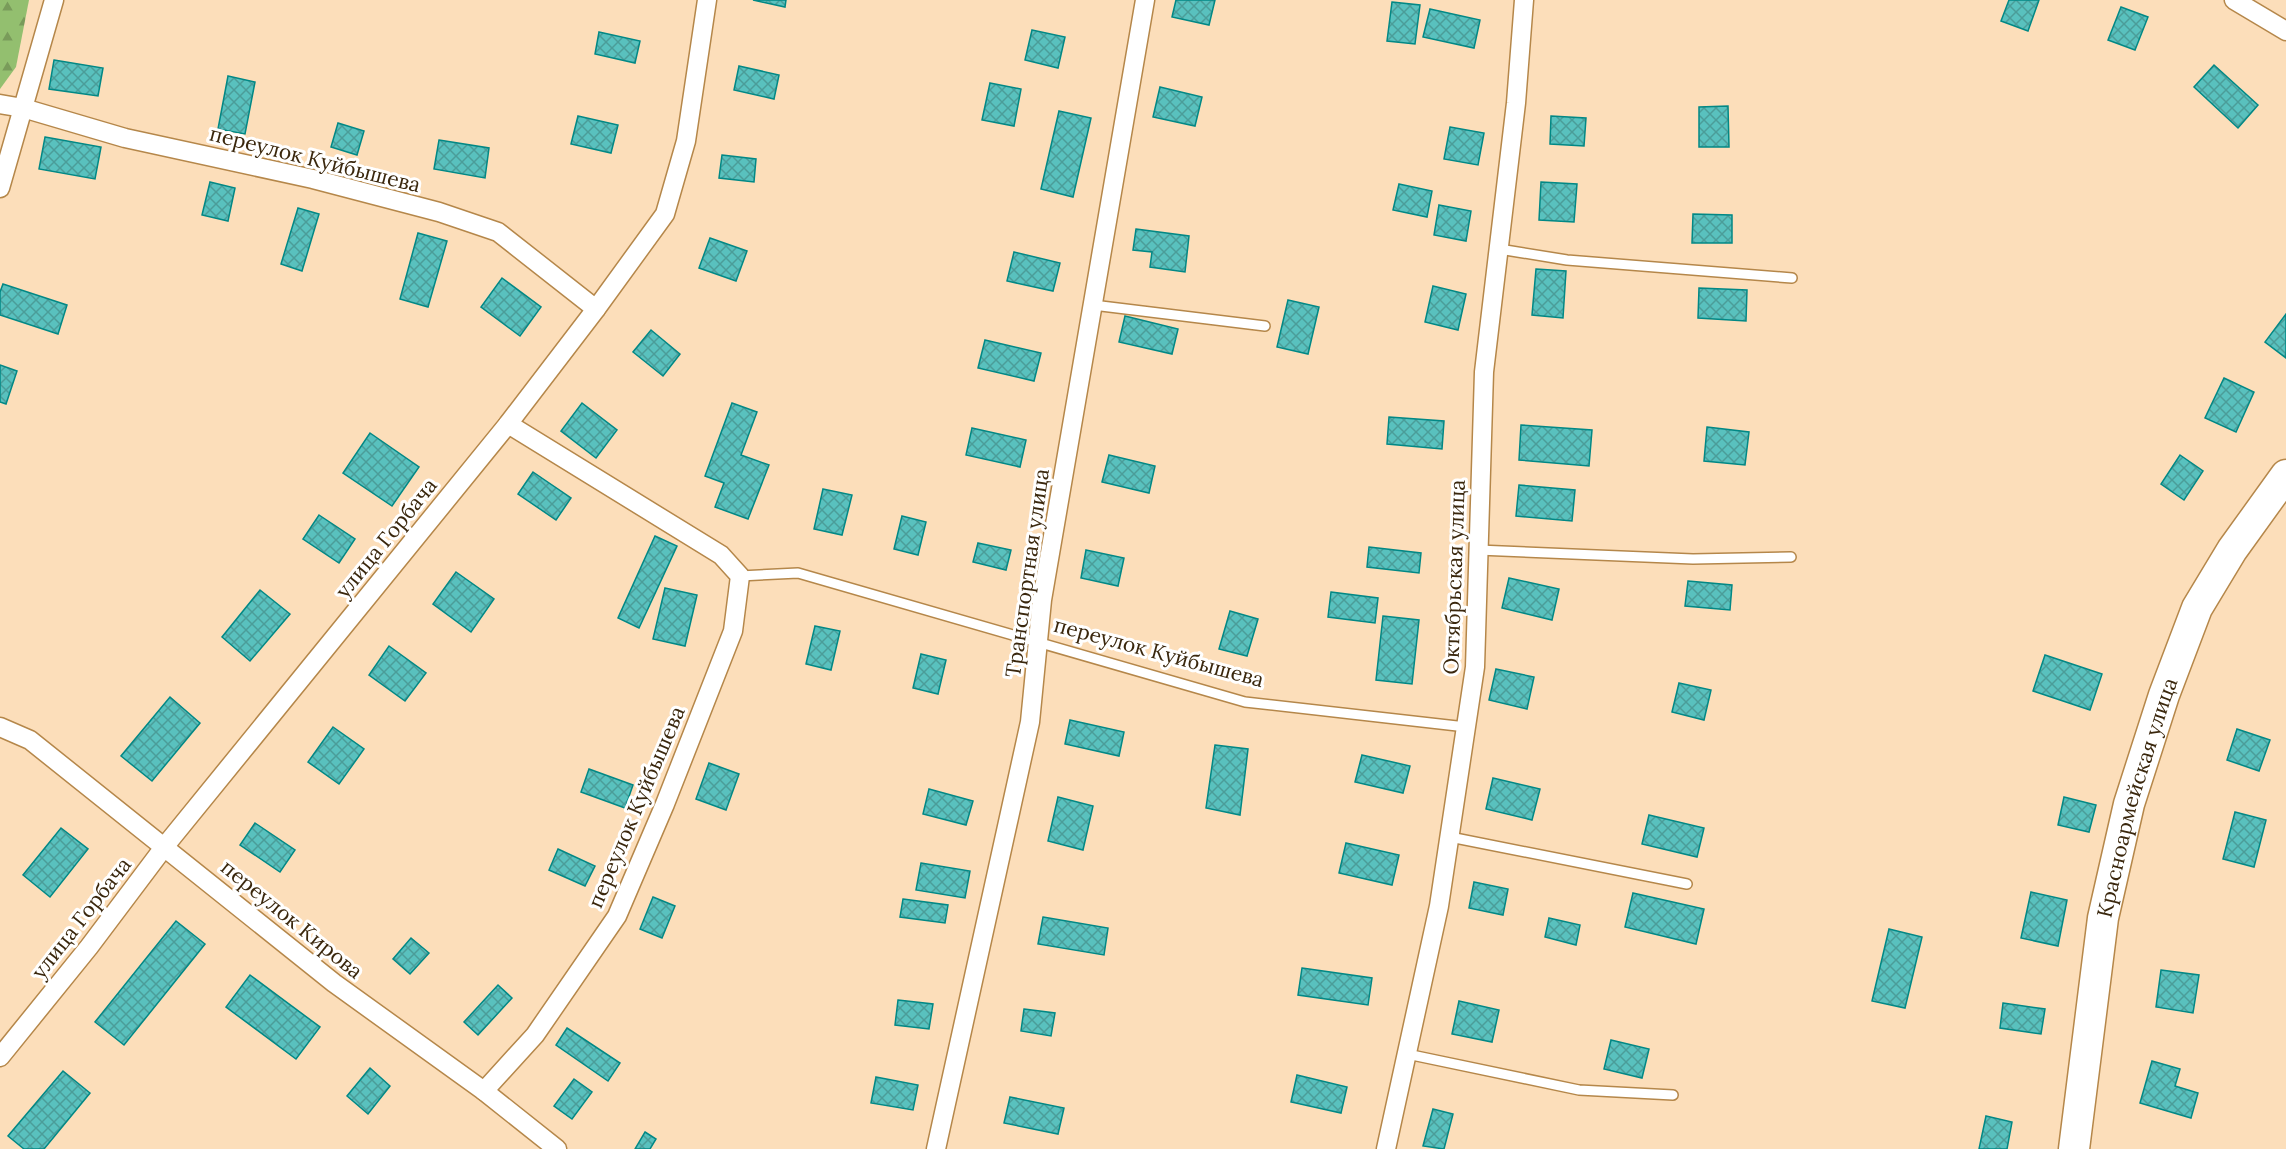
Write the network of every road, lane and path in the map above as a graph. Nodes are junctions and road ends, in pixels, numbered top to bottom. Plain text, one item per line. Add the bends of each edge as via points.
1 (54, 0) edge
2 (707, 0) edge
3 (1145, 0) edge
4 (1524, 0) edge
5 (2234, 0) edge
6 (2286, 31) edge
7 (0, 104) edge
8 (22, 108) junction
9 (0, 188) edge
10 (1499, 249) junction
11 (1792, 278) dead end
12 (1093, 305) junction
13 (596, 309) junction
14 (1265, 326) dead end
15 (507, 424) junction
16 (2286, 475) edge
17 (1479, 550) junction
18 (1791, 557) dead end
19 (740, 576) junction
20 (1038, 642) junction
21 (0, 726) edge
22 (1466, 727) junction
23 (1450, 837) junction
24 (165, 846) junction
25 (1687, 884) dead end
26 (1407, 1054) junction
27 (0, 1057) edge
28 (484, 1091) junction
29 (1674, 1095) dead end
30 (557, 1149) edge
31 (936, 1149) edge
32 (1386, 1149) edge
33 (2074, 1149) edge

1 - 8 street
2 - 13 street, улица Горбача via 686,141 665,214
3 - 12 street, Транспортная улица
4 - 10 street, Октябрьская улица
5 - 6 street
7 - 8 street, переулок Куйбышева
8 - 9 street
8 - 13 street, переулок Куйбышева via 126,138 336,185 498,232
10 - 11 lane via 1567,260
10 - 17 street, Октябрьская улица via 1484,372
12 - 14 lane
12 - 20 street, Транспортная улица
13 - 15 street, улица Горбача
15 - 19 street via 721,555
15 - 24 street, улица Горбача
16 - 33 main road, Красноармейская улица via 2232,550 2197,608 2129,804 2103,918
17 - 18 lane via 1692,559
17 - 22 street, Октябрьская улица via 1475,667
19 - 20 lane, переулок Куйбышева via 798,573
19 - 28 street, переулок Куйбышева via 733,631 616,916 535,1035
20 - 22 lane, переулок Куйбышева via 1245,702
20 - 31 street, Транспортная улица via 1030,722
21 - 24 street, переулок Кирова via 30,740
22 - 23 street, Октябрьская улица
23 - 25 lane
23 - 26 street, Октябрьская улица
24 - 27 street, улица Горбача
24 - 28 street, переулок Кирова via 334,983
26 - 29 lane via 1579,1090
26 - 32 street, Октябрьская улица
28 - 30 street, переулок Кирова

